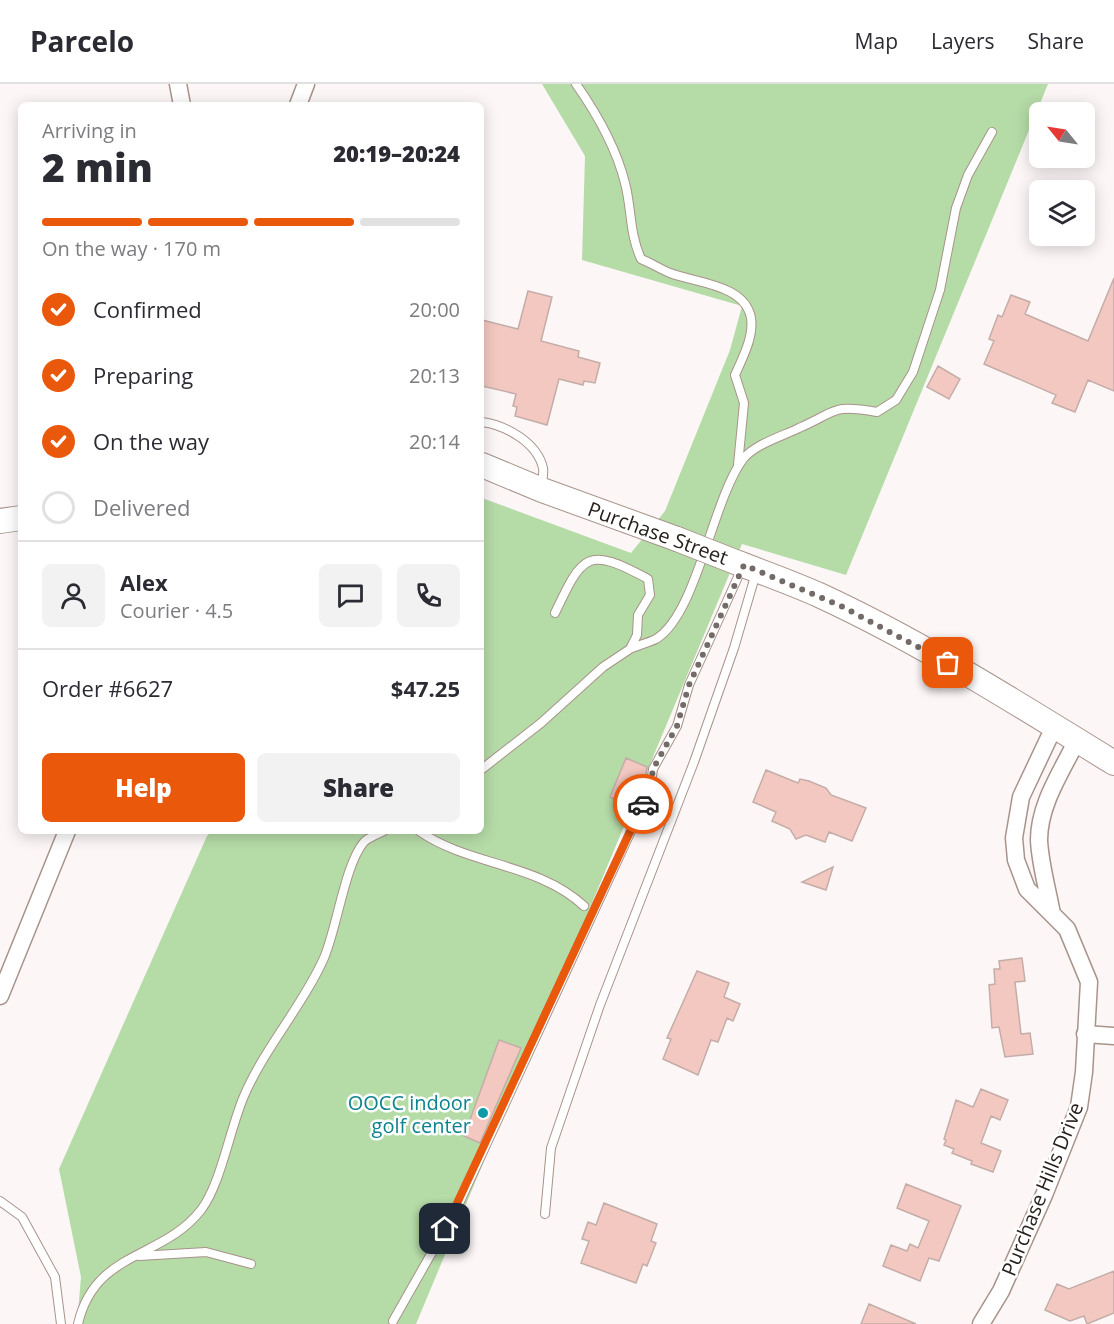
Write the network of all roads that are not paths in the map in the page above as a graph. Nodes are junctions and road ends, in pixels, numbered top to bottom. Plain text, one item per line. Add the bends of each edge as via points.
1 (178, 84) edge
2 (306, 84) edge
3 (576, 84) edge
4 (181, 102) edge
5 (299, 102) edge
6 (992, 132) dead end
7 (484, 422) edge
8 (484, 466) edge
9 (737, 471) junction
10 (542, 490) junction
11 (18, 518) edge
12 (0, 521) edge
13 (746, 566) junction
14 (555, 613) dead end
15 (630, 649) junction
16 (1054, 727) junction
17 (1077, 740) junction
18 (1114, 763) edge
19 (484, 767) edge
20 (66, 834) edge
21 (378, 834) edge
22 (424, 834) edge
23 (1040, 835) junction
24 (1014, 838) junction
25 (584, 906) dead end
26 (1052, 914) junction
27 (0, 996) edge
28 (1084, 1034) junction
29 (1114, 1036) edge
30 (0, 1201) edge
31 (545, 1214) dead end
32 (134, 1256) junction
33 (251, 1264) dead end
34 (393, 1321) dead end
35 (61, 1324) edge
36 (78, 1324) edge
37 (981, 1324) edge

1 - 4 street
2 - 5 street
3 - 9 lane via 606,130 625,183 632,239 641,259 671,273 717,286 741,299 751,318 747,346 735,375 744,403
6 - 9 lane via 968,175 956,208 937,300 913,372 896,400 877,412 849,407 834,409 752,452
7 - 10 lane via 518,436 535,451 543,468
8 - 10 main road, Purchase Street
9 - 15 lane via 676,619 656,638
10 - 13 main road, Purchase Street, bridge
11 - 12 main road
13 - 16 main road, Purchase Street via 817,594 872,622
13 - 31 lane via 734,648 600,1005 551,1148
13 - 34 lane via 689,685 677,726 653,769 650,790 461,1200
14 - 15 lane via 583,563 602,558 627,568 648,579 650,595 638,615 637,636
15 - 19 lane via 603,667
16 - 17 main road, Purchase Street
16 - 24 street, Purchase Hills Drive via 1022,797
17 - 18 main road, Purchase Street
17 - 23 street, Purchase Hills Drive via 1044,808
20 - 27 street
21 - 32 lane via 365,841 354,862 324,957 245,1094 201,1210 176,1232
22 - 25 lane via 461,851 549,880
23 - 24 street
23 - 26 street, Purchase Hills Drive
24 - 26 street, Purchase Hills Drive via 1016,860 1027,889
26 - 28 street, Purchase Hills Drive via 1067,929 1089,982
28 - 29 street
28 - 37 street, Purchase Hills Drive via 1084,1072 1078,1107 1044,1196 1001,1291
30 - 35 lane via 22,1217 55,1277
32 - 33 lane via 206,1252
32 - 36 lane via 97,1282 82,1306

